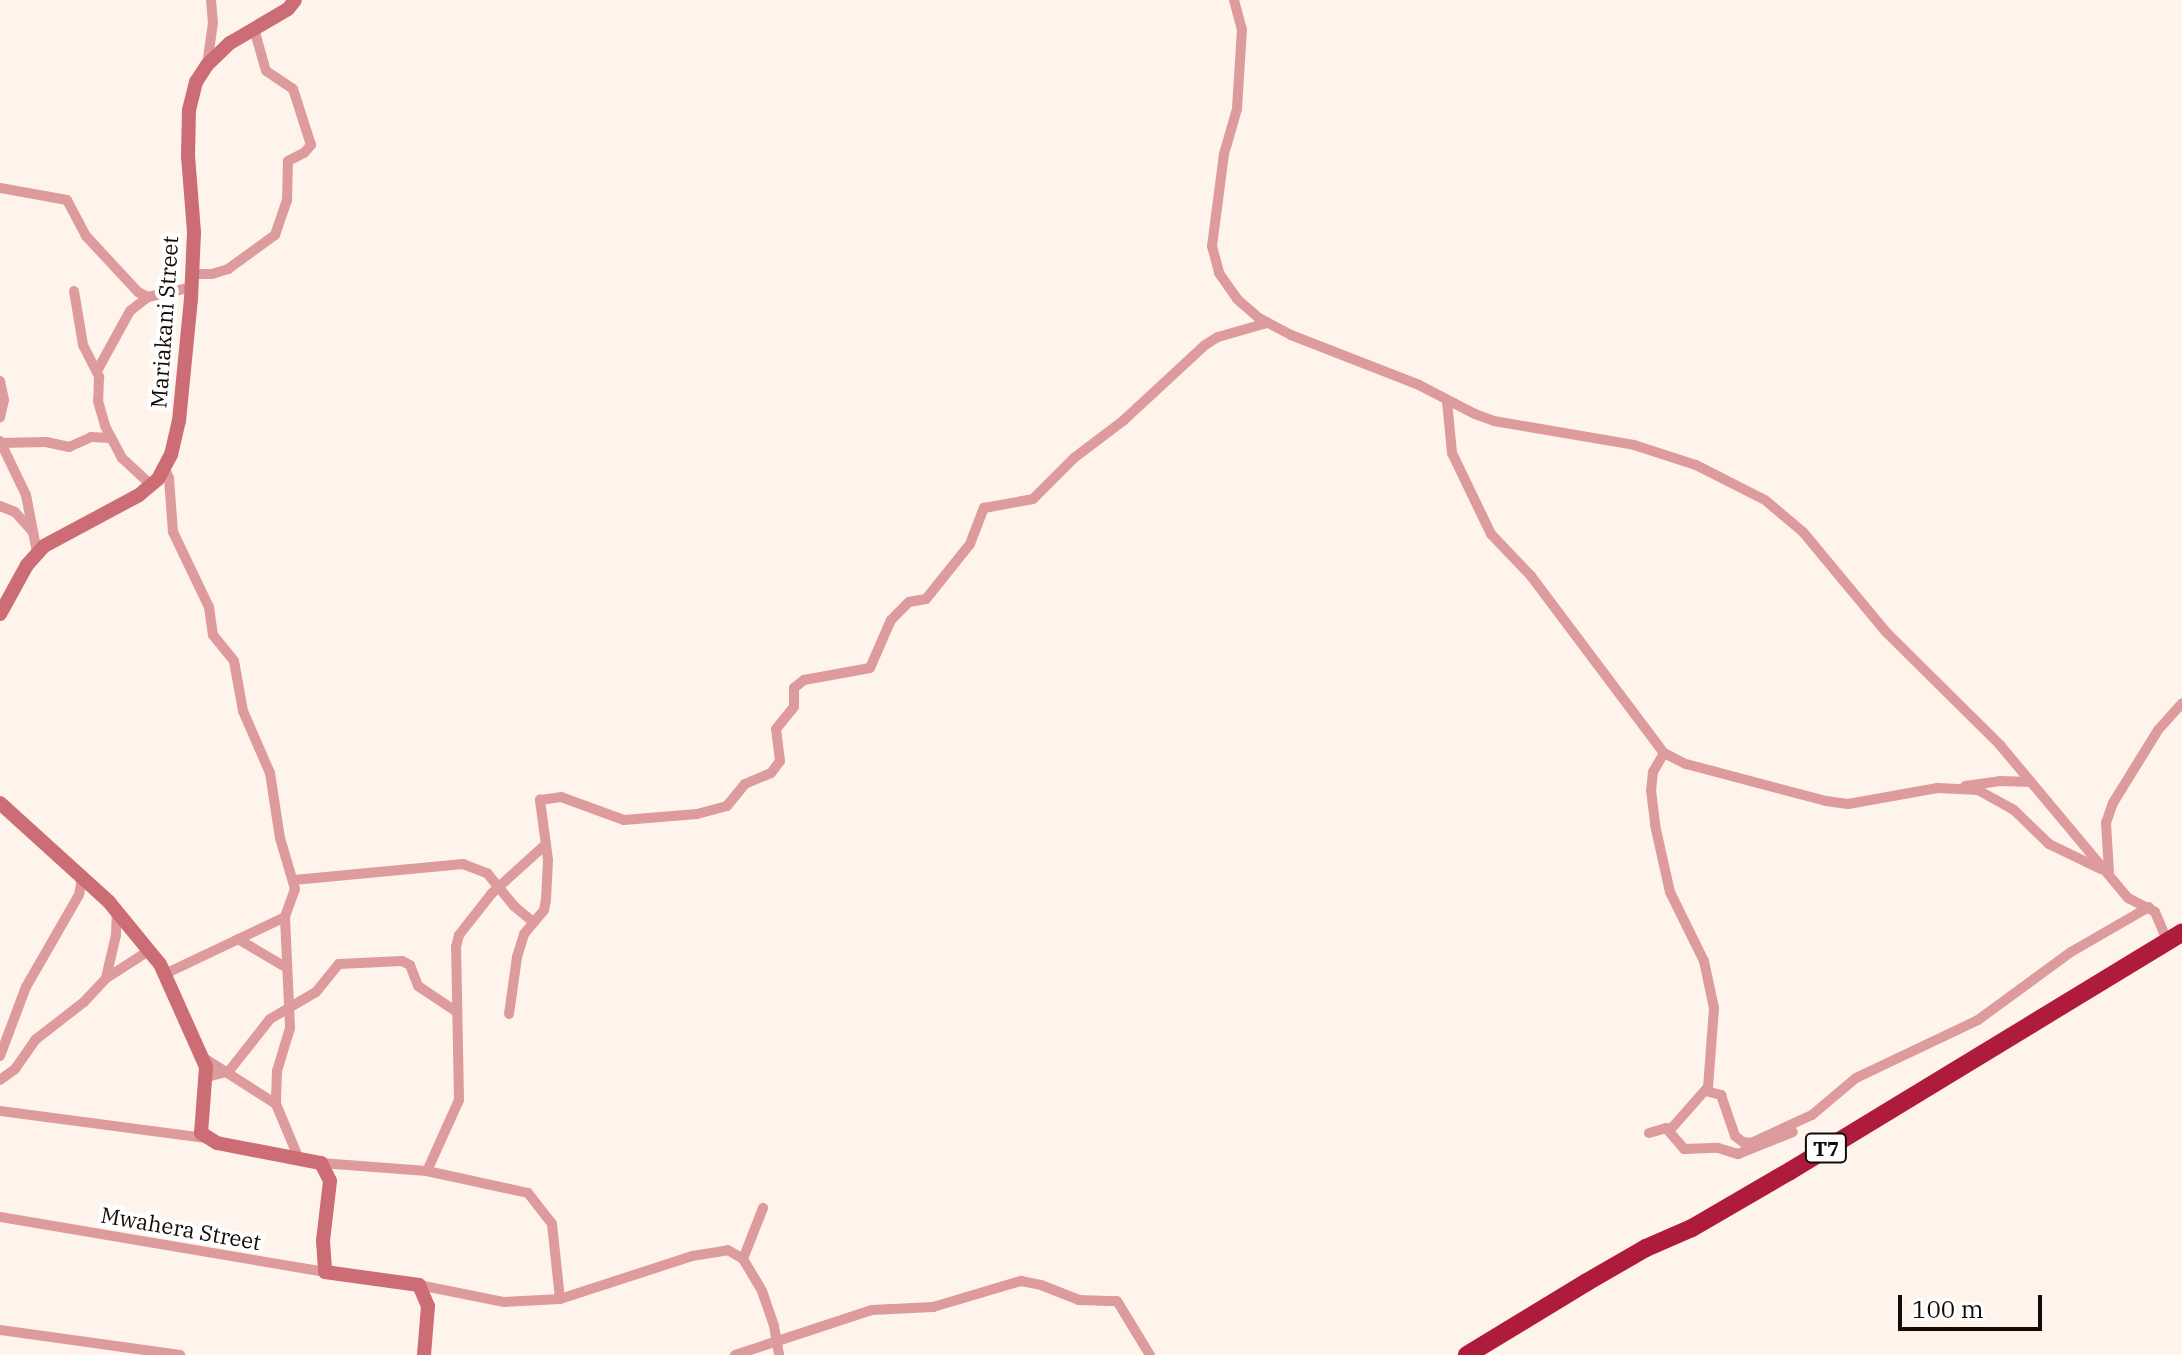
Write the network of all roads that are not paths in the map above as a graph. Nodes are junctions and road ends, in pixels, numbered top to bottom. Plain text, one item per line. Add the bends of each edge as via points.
1 (211, 0) edge
2 (295, 0) edge
3 (1234, 0) edge
4 (254, 29) junction
5 (207, 65) junction
6 (0, 188) edge
7 (192, 280) junction
8 (74, 291) dead end
9 (148, 297) junction
10 (1267, 323) junction
11 (97, 371) junction
12 (0, 381) edge
13 (1447, 401) junction
14 (0, 418) edge
15 (111, 438) junction
16 (1, 442) edge
17 (165, 469) junction
18 (152, 486) junction
19 (0, 506) edge
20 (34, 533) junction
21 (37, 552) junction
22 (0, 614) edge
23 (2182, 703) edge
24 (1664, 753) junction
25 (2031, 782) junction
26 (1963, 787) junction
27 (0, 803) edge
28 (546, 844) junction
29 (2109, 874) junction
30 (82, 878) junction
31 (294, 880) junction
32 (499, 886) junction
33 (2149, 907) junction
34 (117, 910) junction
35 (285, 917) junction
36 (532, 921) junction
37 (2175, 938) edge
38 (238, 939) junction
39 (150, 950) junction
40 (287, 968) junction
41 (165, 974) junction
42 (106, 978) junction
43 (290, 1009) junction
44 (457, 1012) junction
45 (509, 1014) dead end
46 (0, 1056) edge
47 (204, 1058) junction
48 (224, 1073) junction
49 (207, 1077) junction
50 (0, 1080) edge
51 (1706, 1091) junction
52 (276, 1104) junction
53 (0, 1111) edge
54 (1812, 1115) junction
55 (1670, 1130) junction
56 (1649, 1133) dead end
57 (206, 1138) junction
58 (299, 1159) junction
59 (321, 1163) junction
60 (427, 1171) junction
61 (763, 1208) dead end
62 (0, 1217) edge
63 (743, 1259) junction
64 (325, 1272) junction
65 (419, 1285) junction
66 (560, 1299) junction
67 (0, 1330) edge
68 (778, 1349) edge
69 (180, 1355) edge
70 (424, 1355) edge
71 (735, 1355) edge
72 (1150, 1355) edge
73 (1467, 1355) edge

1 - 5 street
2 - 4 street, Mariakani Street
3 - 10 street via 1242,29 1237,109 1224,154 1213,255 1237,299
4 - 5 street, Mariakani Street
4 - 7 street via 266,71 293,89 311,145 288,161 287,201 275,235 228,269
5 - 7 street, Mariakani Street via 189,110
6 - 9 street via 67,200 86,236
7 - 9 street
7 - 17 street, Mariakani Street via 178,432
8 - 11 street via 83,345
9 - 11 street via 124,320
10 - 13 street
10 - 28 street via 1205,345 1033,499 984,508 970,544 926,599 909,602 891,620 870,668 798,684 794,707 776,729 780,761 771,773 745,784 727,806 624,820 561,797 541,799 538,809
11 - 15 street via 98,401
12 - 14 street
13 - 24 street via 1452,453 1491,534 1531,576
13 - 25 street via 1494,421 1634,445 1679,459 1765,500 1803,532 1865,609
15 - 16 street via 91,437 69,447
15 - 18 street via 128,465
16 - 20 street via 26,495
17 - 18 street, Mariakani Street
17 - 31 street via 173,532 209,607 213,635 234,661 243,711 270,773 281,845
18 - 21 street, Mariakani Street
19 - 20 street via 15,512
20 - 21 street
21 - 22 street, Mariakani Street
23 - 29 street via 2158,730 2113,803 2106,823
24 - 26 street via 1686,764 1837,803
24 - 51 street via 1653,772 1652,807 1670,892 1711,986 1713,1029
25 - 26 street
25 - 29 street
26 - 29 street via 2004,803 2041,839
27 - 30 street
28 - 32 street
28 - 36 street via 546,900
29 - 33 street via 2128,898
30 - 34 street
30 - 46 street via 79,895 16,1008
31 - 32 street via 463,864 487,873
31 - 35 street
32 - 36 street
32 - 44 street via 459,935
33 - 37 street
33 - 54 street via 2061,958 1978,1020 1856,1078
34 - 39 street
34 - 42 street
35 - 38 street
35 - 40 street
36 - 45 street via 517,957
37 - 73 highway, T7 via 1790,1171 1692,1228 1646,1248
38 - 40 street
38 - 41 street
39 - 41 street
39 - 42 street
40 - 43 street
41 - 47 street
42 - 50 street via 35,1040 15,1069
43 - 44 street via 322,987 335,965 402,961 413,967 421,989
43 - 48 street via 270,1019
43 - 52 street
44 - 60 street via 459,1100
47 - 48 street
47 - 49 street
48 - 49 street
48 - 52 street
49 - 57 street via 199,1121
51 - 54 street via 1721,1095 1732,1131 1747,1144
51 - 55 street
52 - 58 street
53 - 57 street
54 - 55 street via 1796,1130 1744,1154 1684,1149
55 - 56 street via 1661,1127
57 - 58 street
58 - 59 street
59 - 60 street
59 - 64 street via 330,1181
60 - 66 street via 528,1193 552,1224
61 - 63 street
62 - 64 street, Mwahera Street
63 - 66 street via 728,1250 714,1251
63 - 68 street via 770,1312
64 - 65 street
65 - 66 street via 504,1302
65 - 70 street via 428,1306
67 - 69 street
68 - 71 street
68 - 72 street via 872,1310 933,1307 1021,1281 1079,1300 1117,1301

